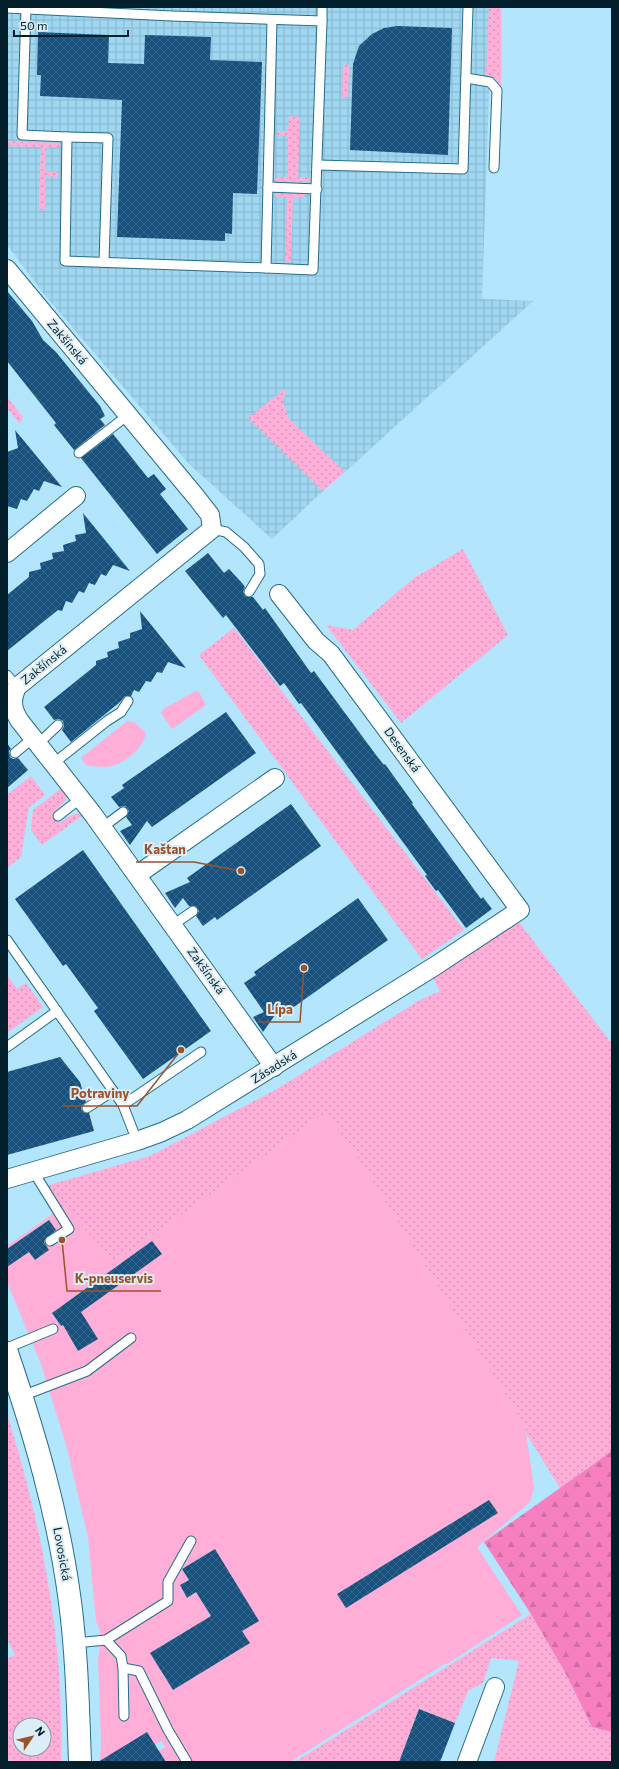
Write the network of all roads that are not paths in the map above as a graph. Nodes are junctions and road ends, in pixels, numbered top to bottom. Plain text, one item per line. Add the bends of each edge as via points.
1 (322, 7) edge
2 (468, 7) edge
3 (7, 8) edge
4 (26, 9) junction
5 (74, 9) edge
6 (272, 20) junction
7 (322, 21) junction
8 (466, 78) junction
9 (67, 137) junction
10 (318, 165) junction
11 (494, 168) dead end
12 (268, 187) junction
13 (317, 189) junction
14 (104, 262) junction
15 (266, 268) junction
16 (7, 269) edge
17 (128, 415) junction
18 (79, 453) dead end
19 (76, 496) dead end
20 (212, 529) junction
21 (7, 553) edge
22 (249, 592) dead end
23 (279, 594) dead end
24 (12, 681) edge
25 (128, 701) dead end
26 (58, 725) dead end
27 (35, 741) junction
28 (15, 753) dead end
29 (54, 763) junction
30 (274, 778) dead end
31 (81, 798) junction
32 (123, 812) dead end
33 (58, 816) dead end
34 (103, 827) junction
35 (137, 875) junction
36 (520, 910) joint
37 (193, 912) dead end
38 (173, 925) junction
39 (7, 940) edge
40 (57, 1011) junction
41 (7, 1047) edge
42 (201, 1052) dead end
43 (274, 1067) junction
44 (113, 1091) junction
45 (122, 1104) junction
46 (87, 1108) dead end
47 (137, 1141) junction
48 (33, 1171) junction
49 (7, 1179) edge
50 (50, 1241) dead end
51 (54, 1329) dead end
52 (131, 1338) dead end
53 (7, 1348) edge
54 (7, 1353) edge
55 (22, 1396) junction
56 (191, 1541) dead end
57 (106, 1640) junction
58 (74, 1643) junction
59 (123, 1668) junction
60 (495, 1687) dead end
61 (124, 1716) dead end
62 (80, 1762) edge
63 (187, 1762) edge
64 (467, 1762) edge

1 - 7 lane
2 - 8 lane
3 - 4 lane
4 - 5 lane
4 - 9 lane via 22,134
5 - 6 lane
6 - 7 lane
6 - 12 lane
7 - 10 lane
8 - 10 lane via 463,168
8 - 11 lane via 490,82 497,90
9 - 14 lane via 65,261
9 - 14 lane via 108,138
10 - 13 lane
12 - 13 lane
12 - 15 lane
13 - 15 lane via 313,270
14 - 15 lane
16 - 17 street, Zakšínská
17 - 18 lane
17 - 20 street, Zakšínská via 210,514
19 - 21 street
20 - 22 lane via 226,532 259,564 260,574
20 - 24 street, Zakšínská
23 - 36 street, Desenská via 316,641 331,654
24 - 27 street, Zakšínská via 12,706
25 - 29 lane via 121,712
26 - 27 lane
27 - 28 lane
27 - 29 street, Zakšínská
29 - 31 street, Zakšínská
30 - 35 street
31 - 33 lane
31 - 34 street, Zakšínská
32 - 34 lane
34 - 35 street, Zakšínská
35 - 38 street, Zakšínská
36 - 43 street, Zásadská
37 - 38 lane
38 - 43 street, Zakšínská
39 - 40 lane
40 - 41 lane
40 - 44 lane
42 - 45 lane
43 - 47 street, Zásadská via 187,1120
44 - 45 lane
44 - 46 lane
45 - 47 lane
47 - 48 street, Zásadská
48 - 49 street, Zásadská
48 - 50 lane via 69,1229
51 - 53 lane
52 - 55 lane via 87,1371
54 - 55 street, Lovosická
55 - 58 street, Lovosická via 56,1518
56 - 57 lane via 168,1582 168,1601
57 - 58 lane
57 - 59 lane via 121,1656
58 - 62 street, Lovosická
59 - 61 lane
59 - 63 lane via 139,1671
60 - 64 street

